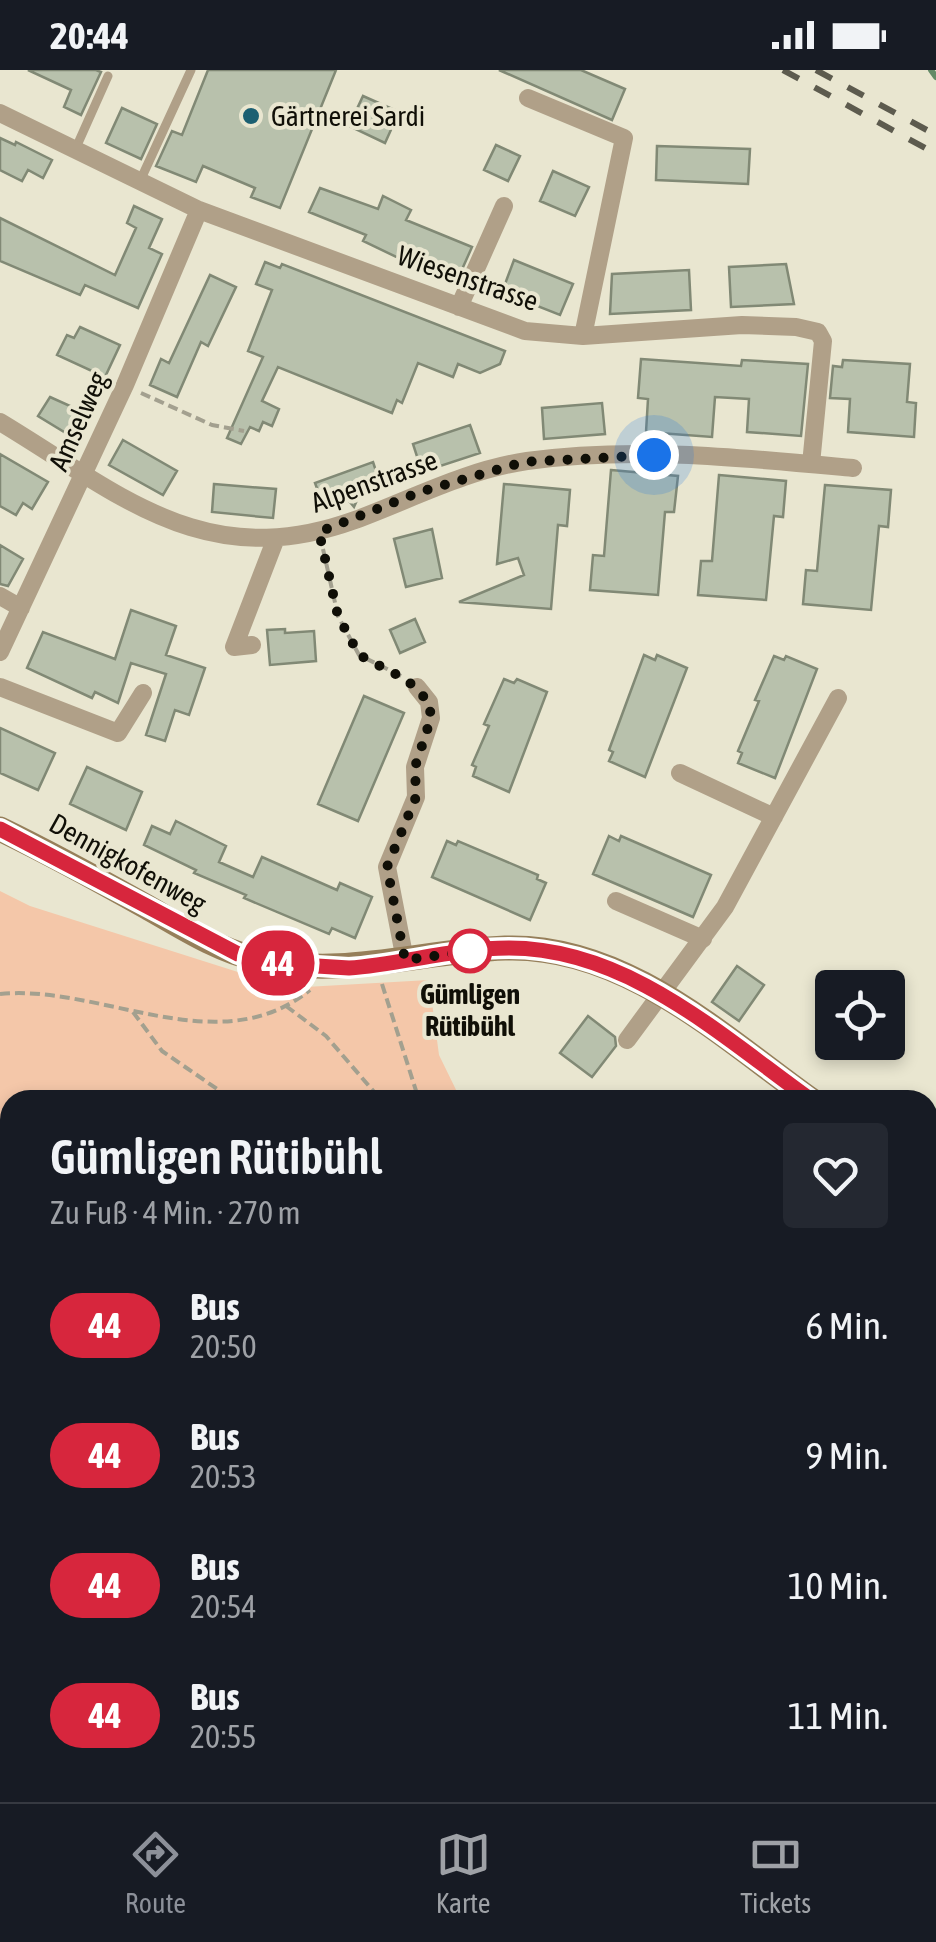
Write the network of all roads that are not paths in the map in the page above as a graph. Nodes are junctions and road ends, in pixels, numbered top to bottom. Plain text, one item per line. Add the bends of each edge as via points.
1 (191, 70) edge
2 (108, 76) dead end
3 (528, 98) dead end
4 (0, 113) edge
5 (75, 150) junction
6 (140, 182) junction
7 (504, 206) dead end
8 (199, 210) junction
9 (459, 307) junction
10 (583, 336) junction
11 (0, 422) edge
12 (811, 464) junction
13 (853, 468) dead end
14 (85, 473) junction
15 (276, 538) junction
16 (0, 596) edge
17 (21, 608) junction
18 (252, 645) dead end
19 (0, 652) edge
20 (0, 687) edge
21 (417, 688) road end
22 (143, 693) dead end
23 (838, 698) dead end
24 (680, 774) dead end
25 (774, 817) junction
26 (0, 829) edge
27 (616, 901) dead end
28 (703, 939) junction
29 (405, 960) junction
30 (662, 994) junction
31 (627, 1040) dead end
32 (797, 1090) edge

1 - 6 lane
2 - 5 lane
3 - 10 street via 624,138
4 - 5 street, Wiesenstrasse
5 - 6 street, Wiesenstrasse
6 - 8 street, Wiesenstrasse
7 - 9 street
8 - 9 street, Wiesenstrasse
8 - 14 street, Amselweg
9 - 10 street, Wiesenstrasse via 525,331
10 - 12 street, Wiesenstrasse via 742,325 818,332 823,342
11 - 14 street, Alpenstrasse
12 - 13 street, Alpenstrasse
12 - 15 street, Alpenstrasse via 622,454 524,462 420,492 319,532
14 - 15 street, Alpenstrasse via 144,512 190,529
14 - 17 street, Amselweg
15 - 18 street via 234,647
16 - 17 street
17 - 19 street, Amselweg
20 - 22 street via 118,734
21 - 29 street via 431,718 415,767 416,797 387,867
23 - 25 street
24 - 25 street
25 - 28 street
26 - 29 street, Dennigkofenweg via 238,954 324,968
27 - 28 street
28 - 30 street
29 - 30 street, Dennigkofenweg via 541,950 599,964
30 - 31 street
30 - 32 street, Dennigkofenweg

